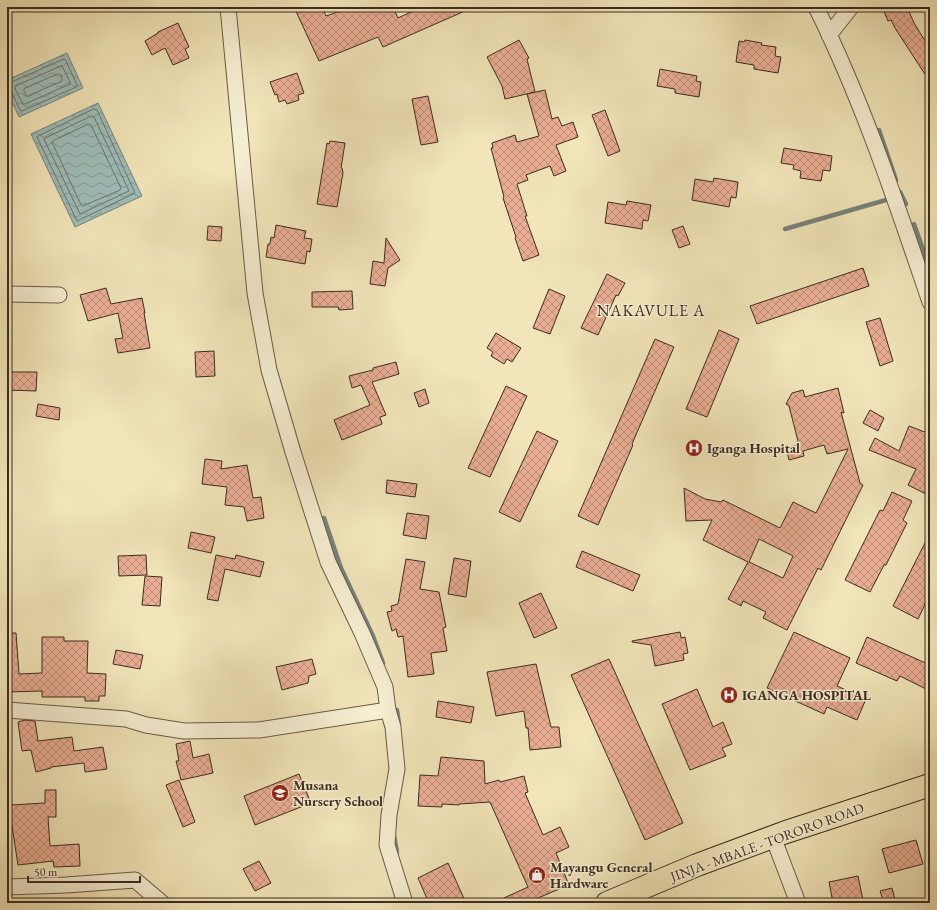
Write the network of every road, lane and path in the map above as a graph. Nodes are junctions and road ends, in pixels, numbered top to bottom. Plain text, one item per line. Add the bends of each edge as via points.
1 (228, 7) edge
2 (816, 7) edge
3 (851, 7) edge
4 (829, 35) junction
5 (7, 294) edge
6 (59, 295) dead end
7 (930, 302) edge
8 (7, 710) edge
9 (388, 710) junction
10 (930, 785) edge
11 (773, 837) junction
12 (7, 887) edge
13 (162, 903) edge
14 (405, 903) edge
15 (607, 903) edge
16 (798, 903) edge

1 - 9 street via 256,293 269,370 328,562 362,633 384,687
2 - 4 street
3 - 4 street
4 - 7 street via 898,208
5 - 6 street
8 - 9 street via 126,719 184,731 259,730
9 - 14 street via 393,727 397,769 387,845
10 - 11 main road, JINJA - MBALE - TORORO ROAD
11 - 15 main road, JINJA - MBALE - TORORO ROAD via 702,863
11 - 16 street
12 - 13 street via 66,886 135,880

